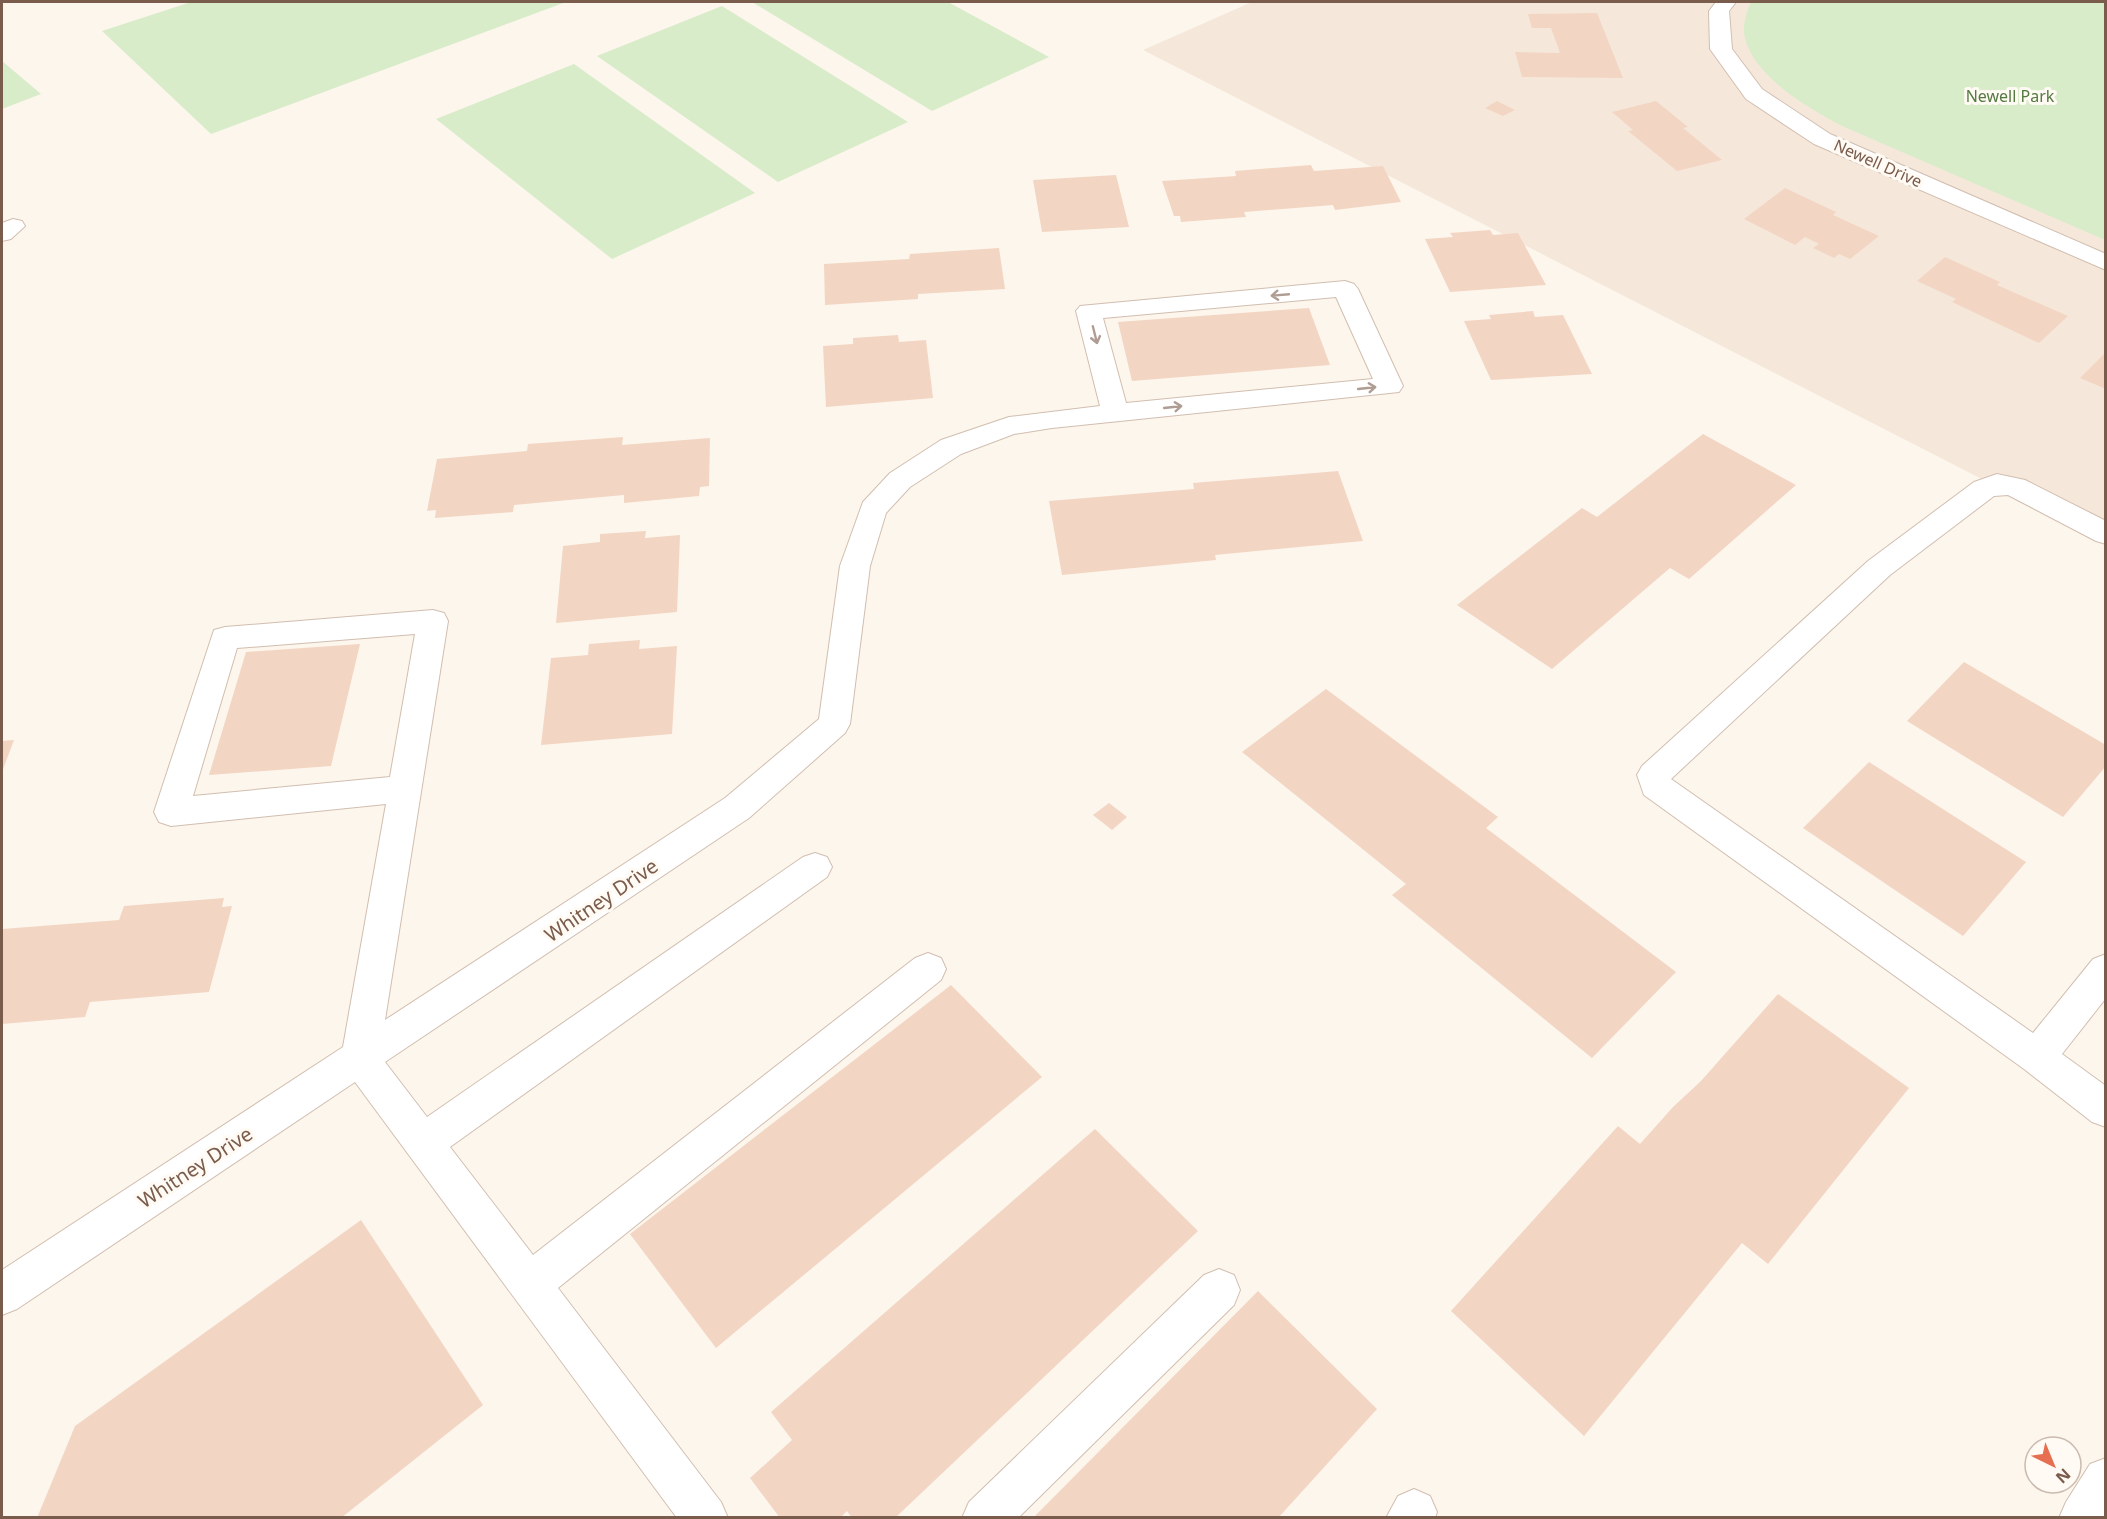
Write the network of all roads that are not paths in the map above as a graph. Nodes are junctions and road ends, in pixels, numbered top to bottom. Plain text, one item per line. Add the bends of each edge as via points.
1 (1726, 2) edge
2 (2106, 263) edge
3 (1115, 413) junction
4 (2106, 534) edge
5 (405, 789) junction
6 (815, 867) dead end
7 (928, 969) dead end
8 (2106, 970) edge
9 (2037, 1057) junction
10 (360, 1059) junction
11 (2106, 1109) edge
12 (424, 1142) junction
13 (530, 1284) junction
14 (1219, 1290) dead end
15 (2, 1294) edge
16 (2106, 1480) edge
17 (705, 1518) edge
18 (985, 1518) edge
19 (2082, 1518) edge

1 - 2 street, Newell Drive via 1719,10 1721,49 1754,94 1822,139
3 -> 3 street, Whitney Drive via 1230,402 1390,386 1345,289 1089,311
3 - 10 street, Whitney Drive via 1009,426 951,447 900,480 873,509 855,566 834,724 737,808
4 - 9 street via 2015,487 1997,484 1984,489 1879,568 1654,776 1656,786
5 - 5 street via 433,621 225,638 171,812
5 - 10 street
6 - 12 street
7 - 13 street
8 - 9 street
9 - 11 street
10 - 12 street
10 - 15 street, Whitney Drive
12 - 13 street
13 - 17 street
14 - 18 street
16 - 19 street

